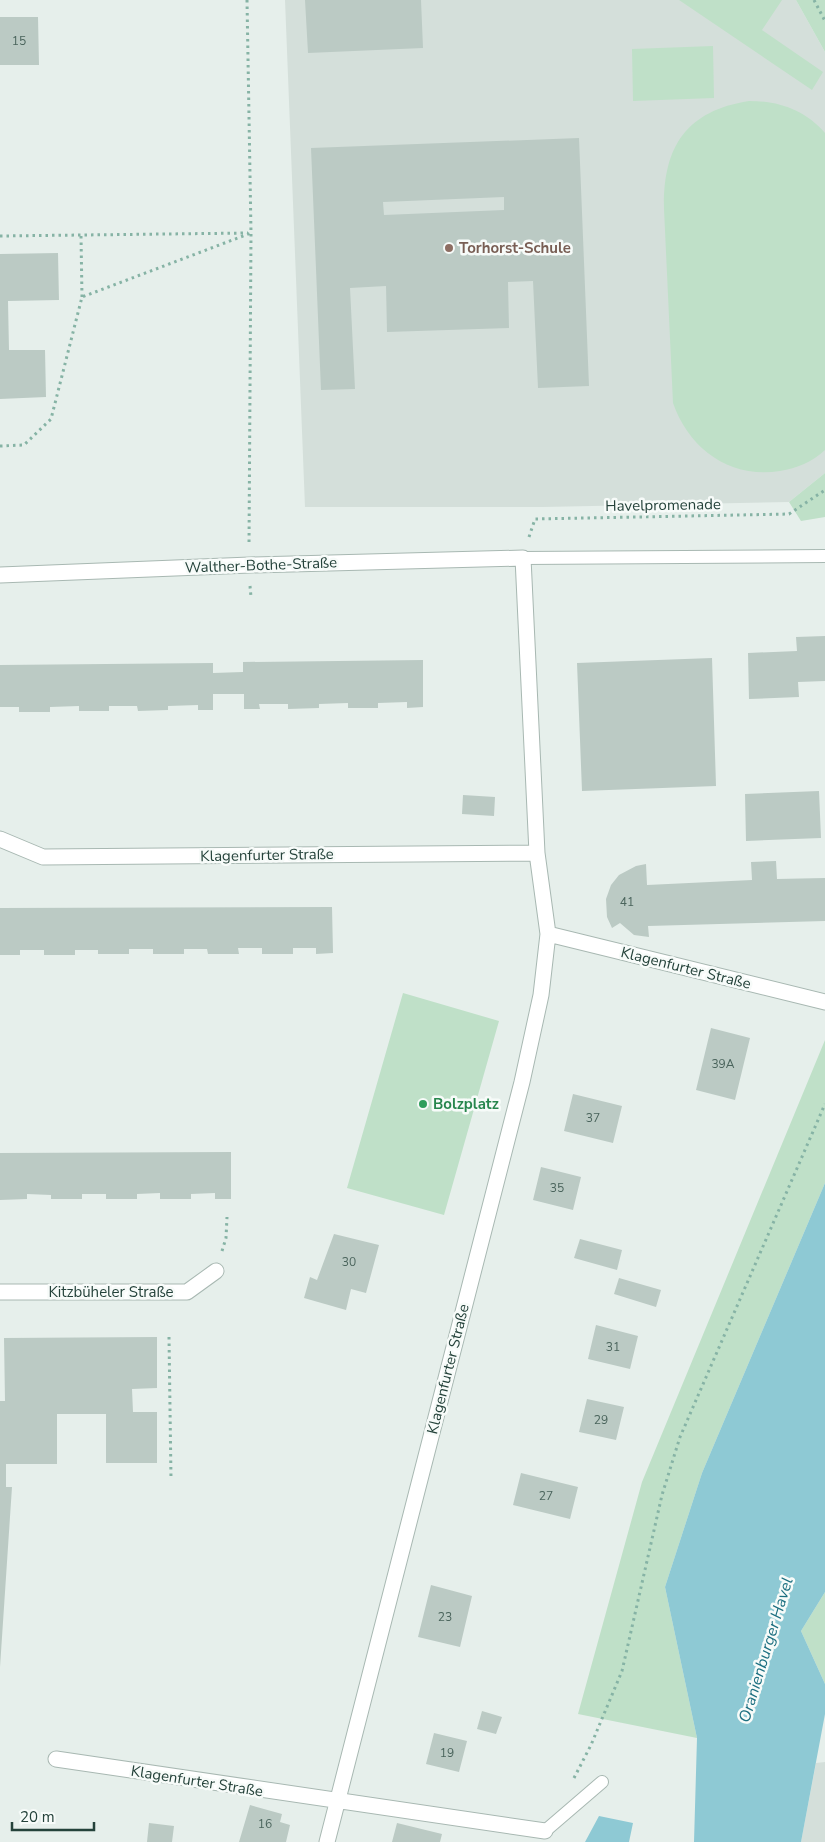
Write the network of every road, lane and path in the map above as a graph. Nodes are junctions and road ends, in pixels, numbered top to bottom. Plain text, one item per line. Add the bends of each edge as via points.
1 (247, 0) edge
2 (814, 0) edge
3 (825, 21) edge
4 (251, 233) junction
5 (0, 236) edge
6 (81, 236) junction
7 (82, 297) junction
8 (0, 446) edge
9 (825, 490) edge
10 (249, 528) dead end
11 (825, 556) edge
12 (523, 558) junction
13 (0, 575) edge
14 (0, 839) edge
15 (537, 852) junction
16 (548, 934) junction
17 (825, 1002) edge
18 (825, 1104) edge
19 (226, 1218) dead end
20 (216, 1271) joint
21 (0, 1292) edge
22 (169, 1337) dead end
23 (171, 1479) dead end
24 (56, 1760) dead end
25 (573, 1780) dead end
26 (602, 1782) dead end
27 (338, 1802) junction
28 (545, 1831) joint
29 (327, 1842) edge

1 - 4 path
2 - 3 path
4 - 6 path
4 - 7 path
4 - 10 path
5 - 6 path
6 - 7 path
7 - 8 path via 51,419 24,445
9 - 12 path, Havelpromenade via 789,514 535,519
11 - 12 lane
12 - 13 street, Walther-Bothe-Straße
12 - 15 street, Klagenfurter Straße
14 - 15 street, Klagenfurter Straße via 43,858
15 - 16 street, Klagenfurter Straße
16 - 17 street, Klagenfurter Straße
16 - 27 street, Klagenfurter Straße via 541,994 522,1082
18 - 25 path via 680,1437 662,1495 622,1671
19 - 20 path via 226,1238
20 - 21 street, Kitzbüheler Straße via 187,1292
22 - 23 path
24 - 27 street, Klagenfurter Straße
26 - 28 lane
27 - 28 street, Klagenfurter Straße
27 - 29 street, Klagenfurter Straße

